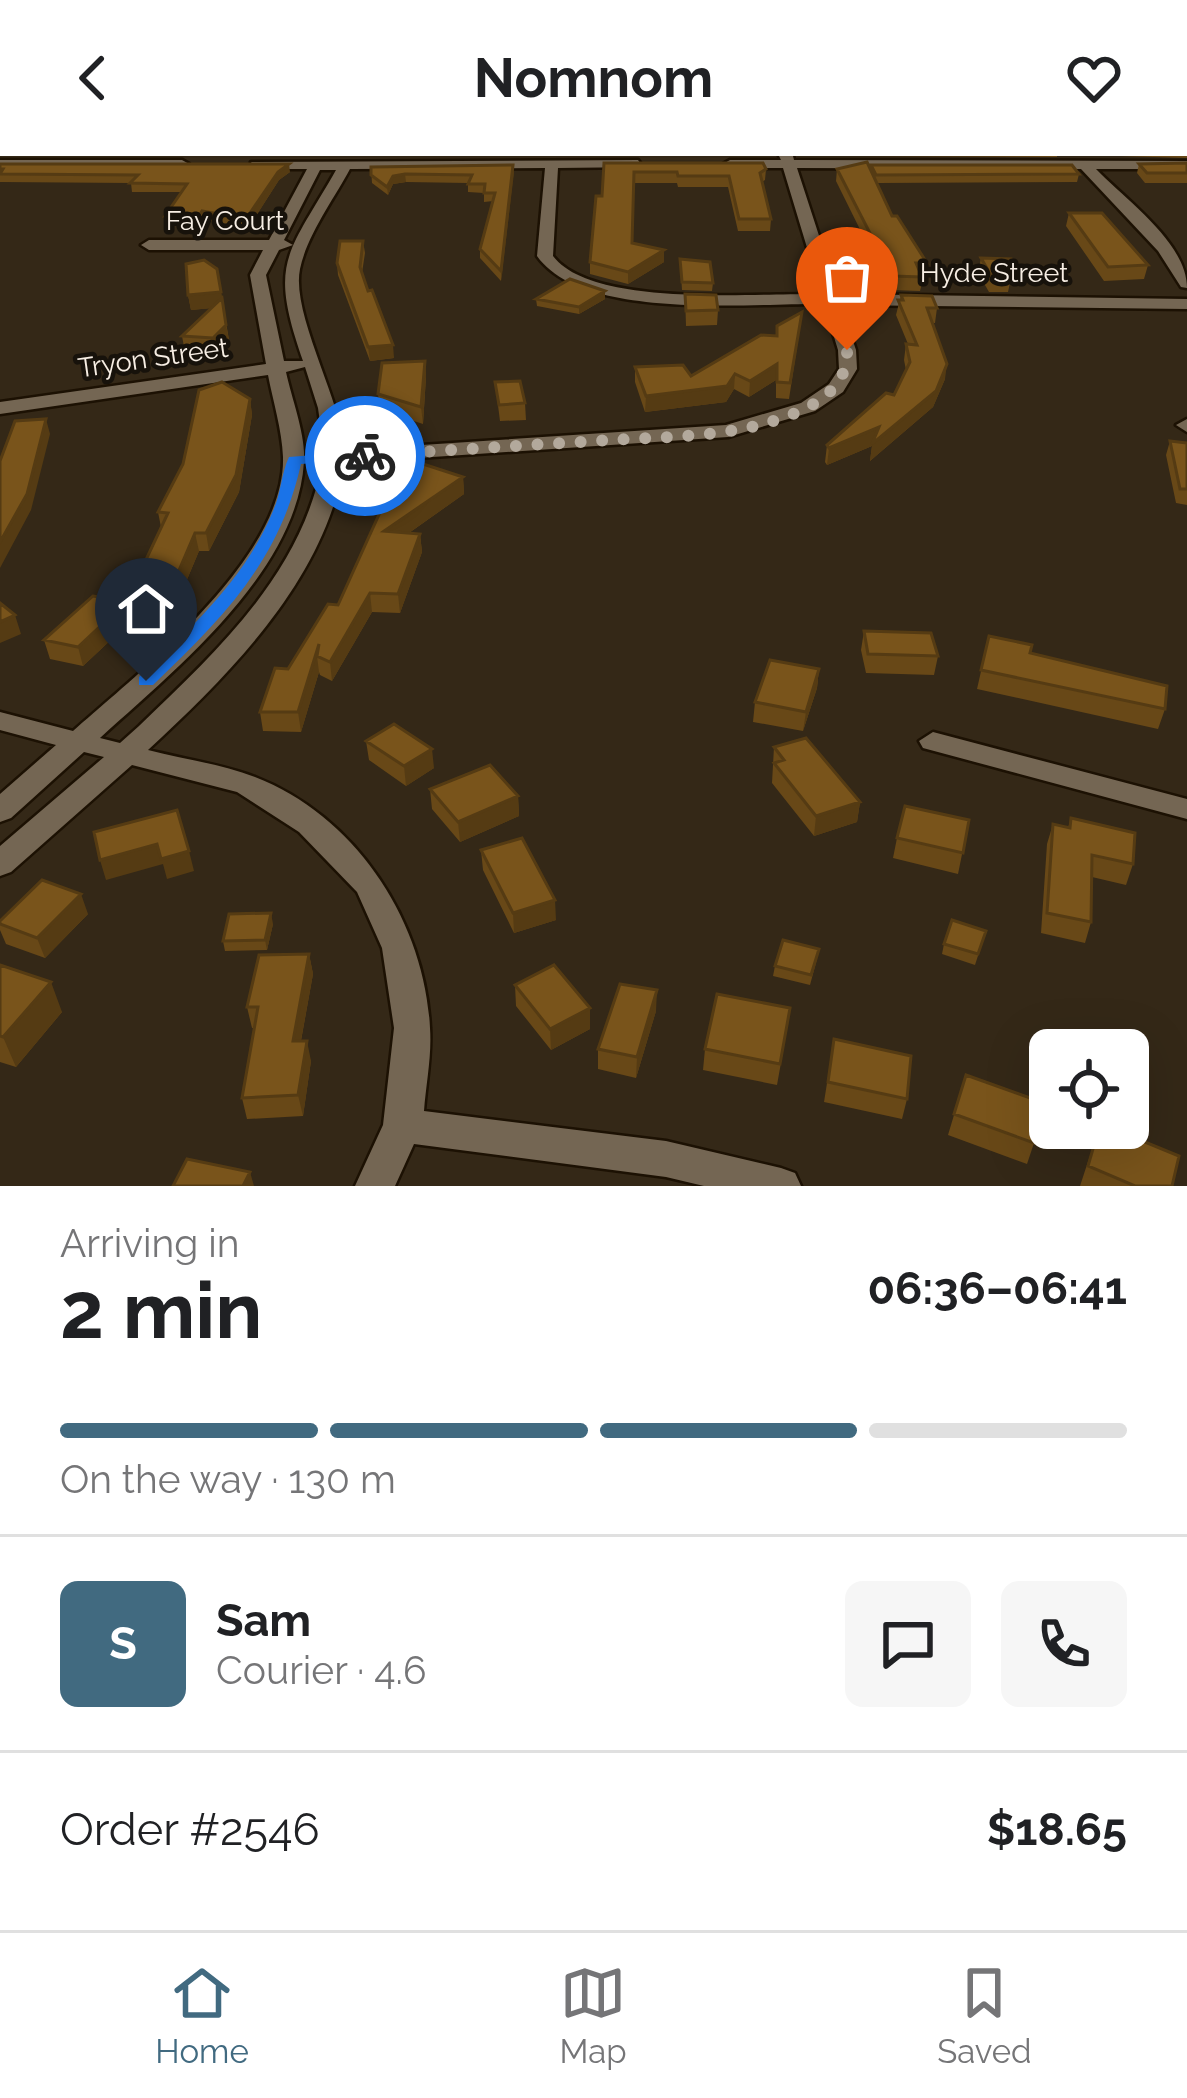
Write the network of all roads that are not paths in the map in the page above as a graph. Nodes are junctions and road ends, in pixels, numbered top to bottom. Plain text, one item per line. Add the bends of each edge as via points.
1 (334, 160) edge
2 (788, 160) edge
3 (0, 164) edge
4 (188, 164) edge
5 (236, 164) edge
6 (552, 164) junction
7 (646, 164) edge
8 (706, 164) edge
9 (1084, 164) junction
10 (1187, 165) edge
11 (149, 245) dead end
12 (302, 245) junction
13 (273, 246) junction
14 (1187, 284) edge
15 (831, 299) junction
16 (1187, 304) edge
17 (314, 363) junction
18 (279, 367) junction
19 (0, 408) edge
20 (336, 458) junction
21 (294, 460) junction
22 (0, 721) edge
23 (933, 741) dead end
24 (76, 742) junction
25 (126, 752) junction
26 (1187, 809) edge
27 (0, 811) edge
28 (0, 864) edge
29 (403, 1125) junction
30 (375, 1186) edge
31 (781, 1186) edge

1 - 5 street
1 - 6 street
1 - 12 street via 344,168
1 - 13 street via 315,167
2 - 8 street
2 - 9 street
2 - 15 street
3 - 4 street
6 - 7 street
6 - 15 street, Hyde Street via 545,256 566,277 652,297
9 - 10 street
9 - 14 street
11 - 13 street, Fay Court
12 - 13 street, Fay Court
12 - 17 street via 291,292
13 - 18 street via 257,286
15 - 16 street, Hyde Street
15 - 20 street via 848,369 808,407 768,423
17 - 18 street, Tryon Street
17 - 20 street
18 - 19 street, Tryon Street
18 - 21 street
20 - 21 street
20 - 25 street via 321,512 284,586 212,672
21 - 24 street via 282,509 246,576 180,651
22 - 24 street
23 - 26 street
24 - 25 street
24 - 27 street
25 - 28 street
25 - 29 street via 248,784 310,824 370,886 399,948 412,1028
29 - 30 street
29 - 31 street via 666,1159

